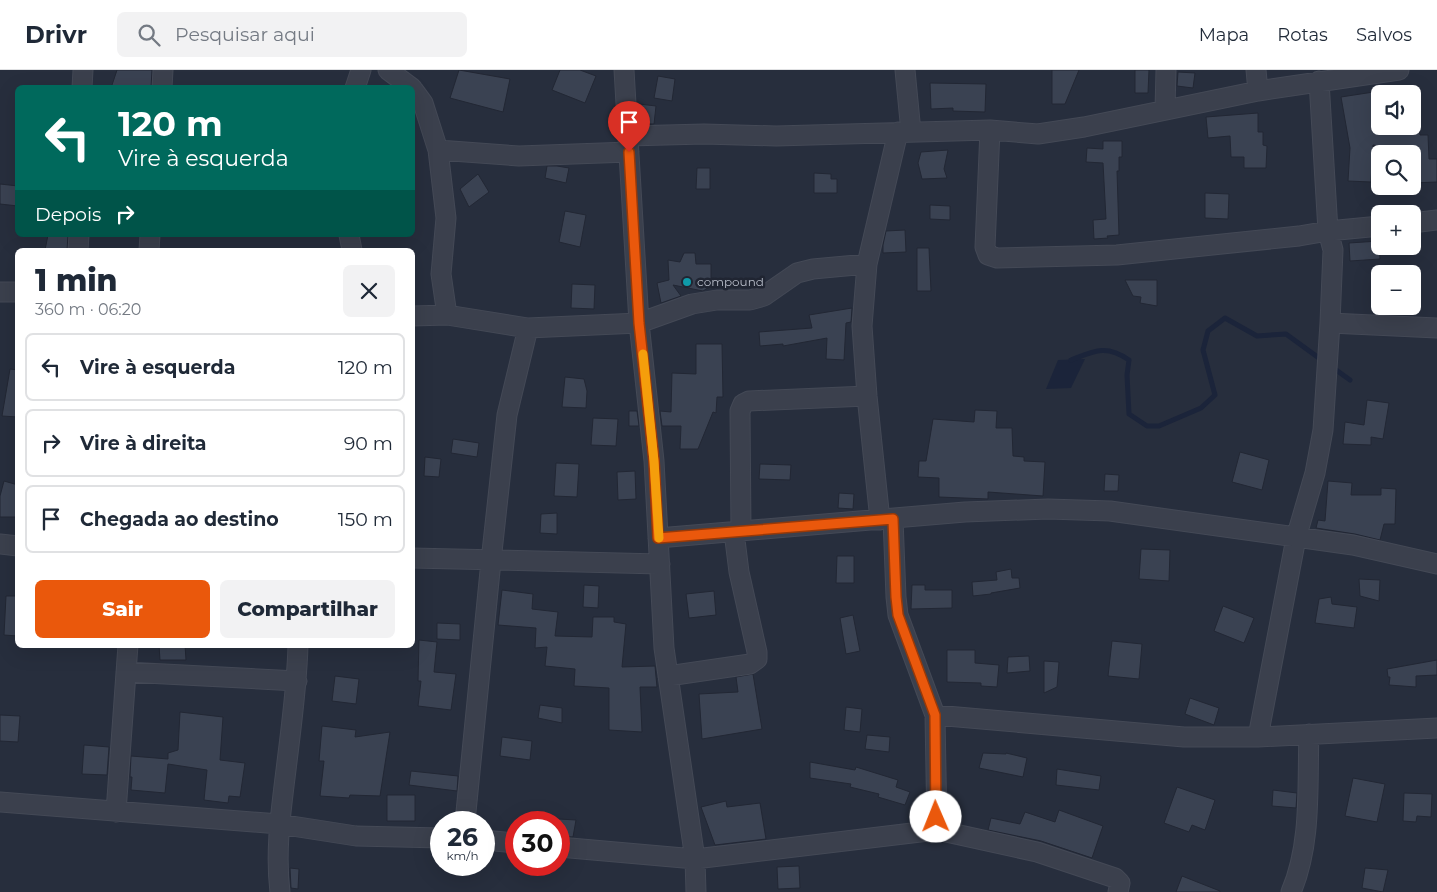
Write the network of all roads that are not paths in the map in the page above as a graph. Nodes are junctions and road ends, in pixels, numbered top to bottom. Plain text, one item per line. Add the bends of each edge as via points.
1 (83, 70) edge
2 (163, 70) edge
3 (360, 70) edge
4 (388, 70) edge
5 (624, 70) edge
6 (905, 70) edge
7 (1166, 70) edge
8 (1256, 70) edge
9 (1399, 70) edge
10 (1319, 81) junction
11 (82, 85) edge
12 (162, 85) edge
13 (356, 85) edge
14 (408, 85) edge
15 (1258, 91) junction
16 (415, 92) edge
17 (1165, 109) junction
18 (990, 130) junction
19 (904, 132) junction
20 (629, 144) junction
21 (438, 150) junction
22 (1437, 220) edge
23 (1421, 222) edge
24 (1371, 227) edge
25 (1328, 230) junction
26 (867, 264) junction
27 (0, 292) edge
28 (15, 292) edge
29 (447, 315) junction
30 (415, 316) edge
31 (639, 323) junction
32 (1330, 323) junction
33 (528, 328) junction
34 (1437, 328) edge
35 (867, 396) junction
36 (887, 519) junction
37 (738, 531) junction
38 (658, 538) junction
39 (1296, 538) junction
40 (0, 544) edge
41 (15, 546) edge
42 (415, 558) edge
43 (491, 560) junction
44 (660, 564) junction
45 (1437, 564) edge
46 (128, 648) edge
47 (298, 648) edge
48 (126, 672) junction
49 (668, 676) junction
50 (298, 681) junction
51 (935, 715) junction
52 (1437, 728) edge
53 (1309, 734) junction
54 (1258, 737) junction
55 (0, 802) edge
56 (466, 811) edge
57 (116, 812) junction
58 (279, 824) junction
59 (937, 830) junction
60 (430, 838) edge
61 (570, 848) edge
62 (694, 859) junction
63 (280, 892) edge
64 (696, 892) edge
65 (1118, 892) edge
66 (1291, 892) edge

1 - 11 street
2 - 12 street
3 - 13 street
4 - 14 street
5 - 20 street
6 - 19 street
7 - 17 street
8 - 15 street
9 - 10 street
10 - 15 street
10 - 25 street
15 - 17 street
16 - 21 street via 423,102
17 - 18 street via 1038,134
18 - 19 street
18 - 25 street via 985,247 988,255 997,258 1117,255
19 - 20 street via 776,136 704,134
19 - 26 street
20 - 21 street via 519,156
20 - 31 street
21 - 29 street via 446,218 441,274
22 - 23 street
24 - 25 street
25 - 32 street via 1333,250
26 - 31 street via 813,268 797,273 764,296 692,304
26 - 35 street via 862,326
27 - 28 street
29 - 30 street
29 - 33 street
31 - 33 street
31 - 38 street via 654,461
32 - 34 street
32 - 39 street via 1323,430 1315,474
33 - 43 street via 507,415
35 - 36 street
35 - 37 street via 749,401 742,404
36 - 37 street
36 - 39 street via 964,512 1110,511
36 - 51 street via 898,615
37 - 38 street
37 - 49 street via 739,572 757,659 750,664
38 - 44 street
39 - 45 street
39 - 54 street
40 - 41 street
42 - 43 street
43 - 44 street
43 - 56 street
44 - 49 street
46 - 48 street
47 - 50 street
48 - 50 street
48 - 57 street
49 - 62 street
50 - 58 street
51 - 54 street via 1150,735
51 - 59 street
52 - 53 street
53 - 54 street
53 - 66 street via 1305,847
55 - 57 street
57 - 58 street
58 - 60 street via 356,836
58 - 63 street via 277,872
59 - 62 street
59 - 65 street via 1037,852 1080,866 1115,878 1120,884
61 - 62 street
62 - 64 street

